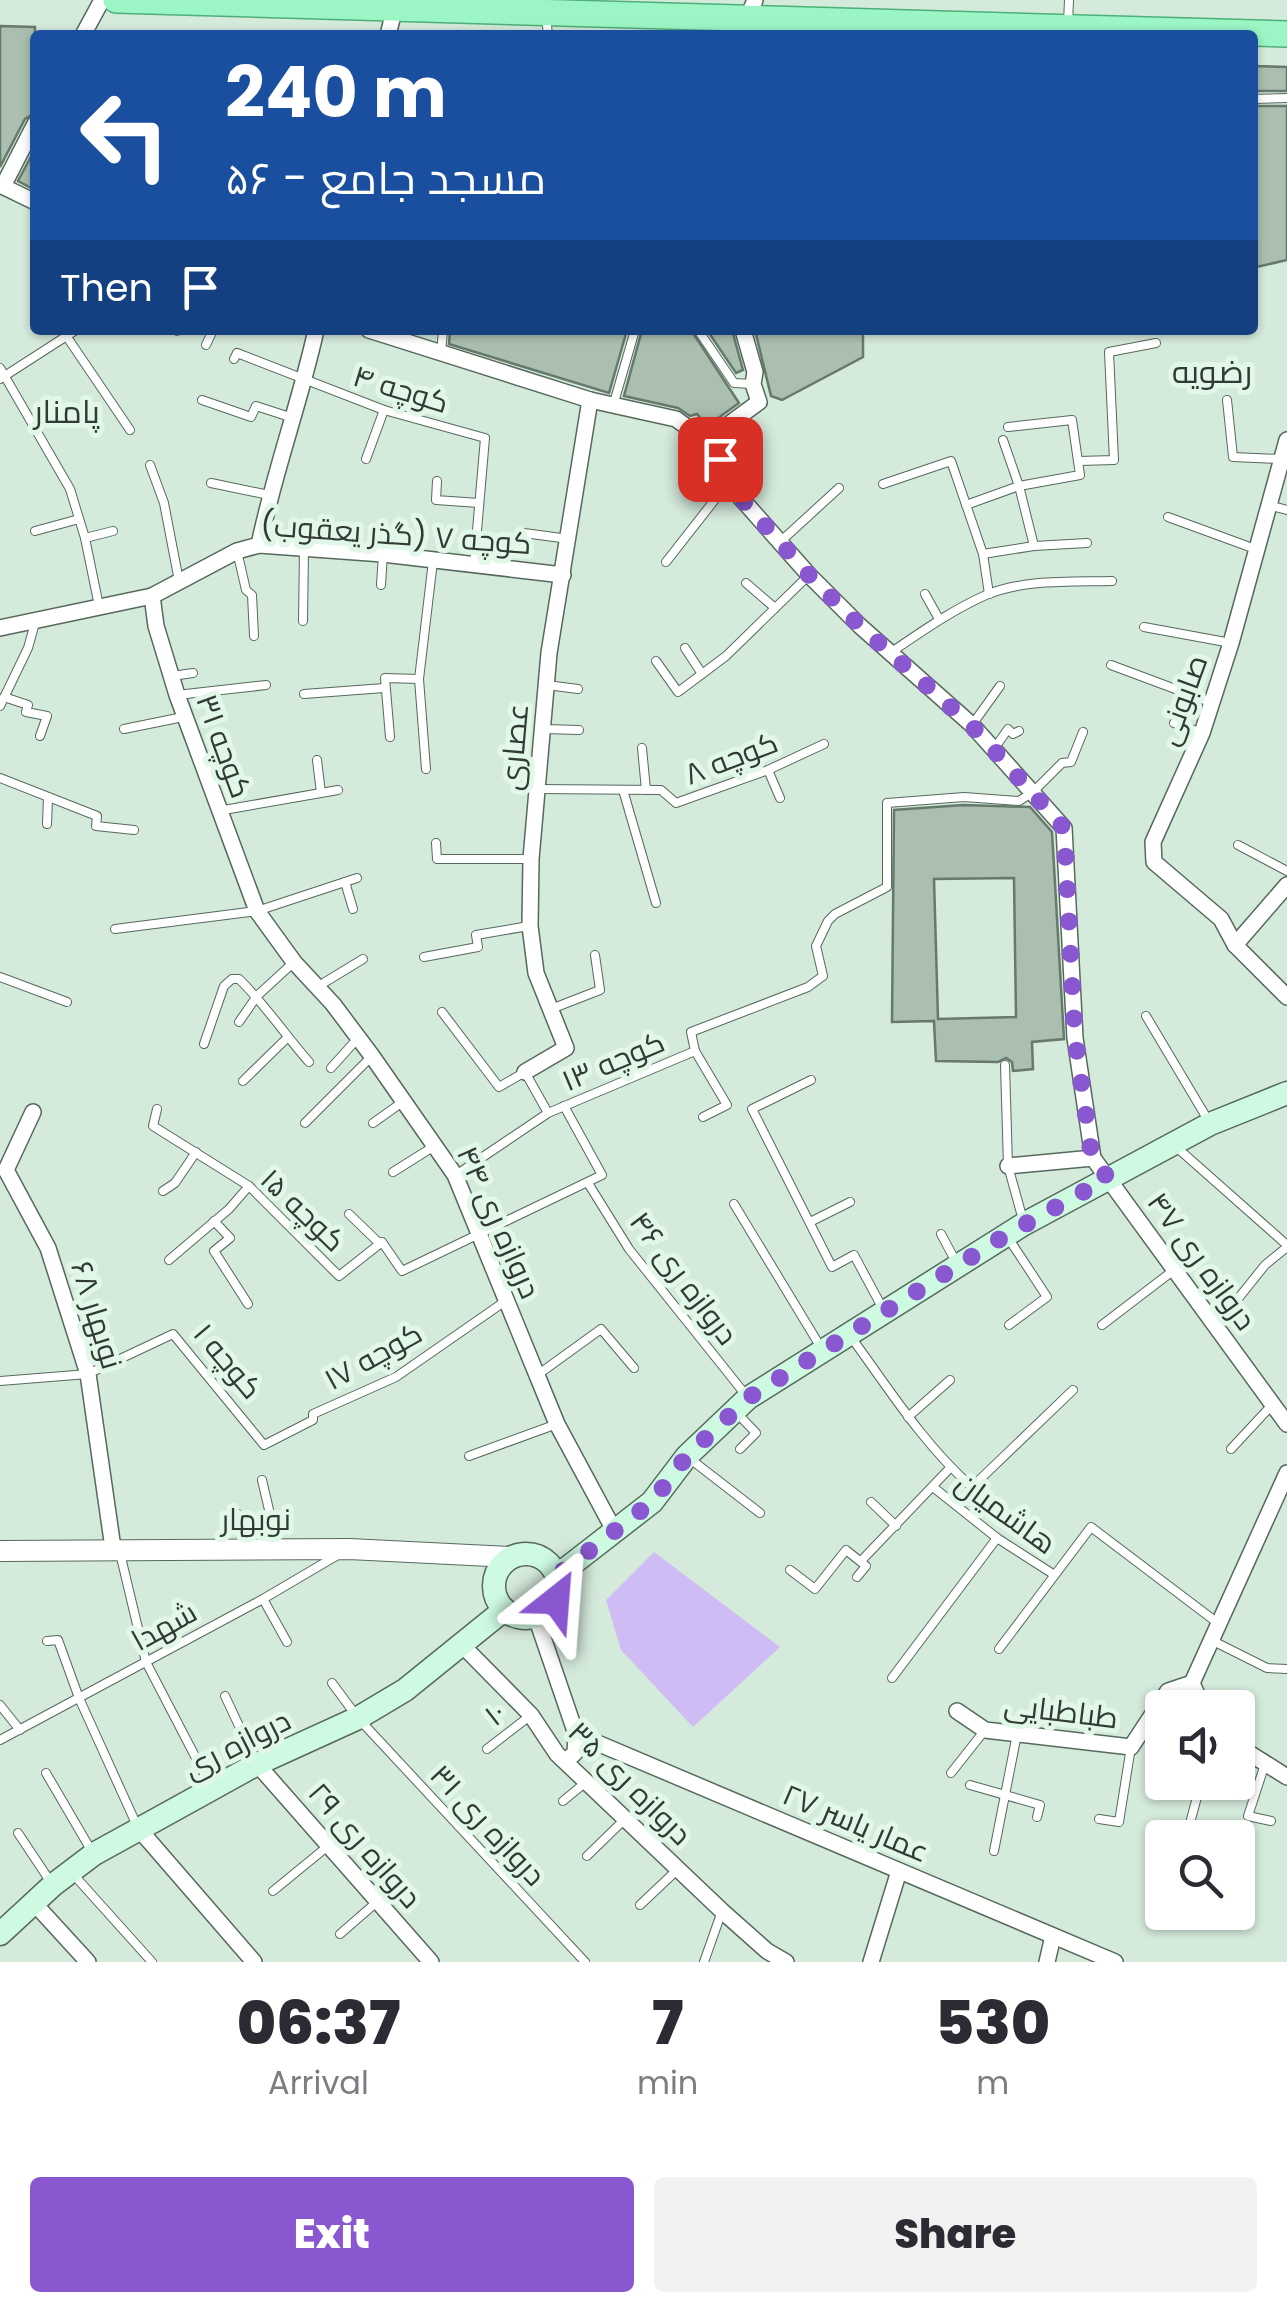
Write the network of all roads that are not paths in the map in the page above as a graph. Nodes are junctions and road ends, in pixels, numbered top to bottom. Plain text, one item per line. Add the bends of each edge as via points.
1 (102, 0) edge
2 (116, 0) edge
3 (1069, 0) edge
4 (425, 4) edge
5 (395, 7) junction
6 (543, 15) edge
7 (747, 18) edge
8 (1068, 28) junction
9 (86, 30) edge
10 (389, 30) edge
11 (1098, 30) edge
12 (1258, 34) edge
13 (1287, 34) edge
14 (1287, 98) edge
15 (1258, 99) edge
16 (30, 133) edge
17 (1, 186) edge
18 (30, 200) edge
19 (70, 335) edge
20 (210, 335) edge
21 (315, 335) edge
22 (385, 335) edge
23 (443, 335) edge
24 (634, 335) edge
25 (701, 335) edge
26 (745, 335) edge
27 (67, 337) junction
28 (1156, 343) dead end
29 (206, 344) dead end
30 (441, 353) junction
31 (234, 360) dead end
32 (2, 374) edge
33 (305, 382) junction
34 (753, 384) junction
35 (202, 400) dead end
36 (590, 400) junction
37 (1227, 400) dead end
38 (613, 406) junction
39 (384, 410) junction
40 (292, 418) junction
41 (1008, 427) dead end
42 (130, 430) dead end
43 (1003, 440) dead end
44 (1287, 440) edge
45 (706, 442) junction
46 (366, 459) dead end
47 (1280, 459) junction
48 (1079, 461) junction
49 (150, 465) dead end
50 (733, 477) junction
51 (437, 480) dead end
52 (210, 483) dead end
53 (883, 484) dead end
54 (1019, 486) junction
55 (839, 488) dead end
56 (269, 495) junction
57 (479, 504) junction
58 (1268, 504) junction
59 (966, 505) junction
60 (1287, 510) edge
61 (1168, 517) dead end
62 (79, 518) junction
63 (113, 530) dead end
64 (35, 531) dead end
65 (85, 538) junction
66 (569, 539) junction
67 (780, 542) junction
68 (1087, 543) dead end
69 (259, 545) junction
70 (1034, 546) junction
71 (304, 549) junction
72 (1258, 550) junction
73 (237, 552) junction
74 (382, 554) junction
75 (983, 554) junction
76 (433, 560) junction
77 (666, 562) dead end
78 (474, 565) junction
79 (563, 575) junction
80 (809, 575) junction
81 (179, 581) junction
82 (1112, 581) dead end
83 (746, 582) dead end
84 (381, 585) dead end
85 (925, 594) dead end
86 (989, 594) junction
87 (152, 596) junction
88 (775, 608) junction
89 (100, 609) junction
90 (36, 618) junction
91 (939, 619) junction
92 (303, 621) dead end
93 (1144, 627) dead end
94 (0, 628) edge
95 (254, 636) dead end
96 (1232, 643) junction
97 (685, 648) dead end
98 (890, 653) junction
99 (656, 661) dead end
100 (1111, 666) dead end
101 (193, 673) dead end
102 (702, 674) junction
103 (170, 676) junction
104 (419, 679) junction
105 (266, 685) dead end
106 (547, 685) junction
107 (1000, 686) dead end
108 (384, 688) junction
109 (578, 688) dead end
110 (304, 694) dead end
111 (176, 695) junction
112 (2, 702) edge
113 (1212, 702) junction
114 (184, 716) junction
115 (1174, 723) dead end
116 (972, 726) junction
117 (124, 729) dead end
118 (544, 729) junction
119 (578, 730) dead end
120 (1020, 731) dead end
121 (1083, 732) dead end
122 (1202, 733) junction
123 (40, 736) dead end
124 (390, 736) dead end
125 (824, 744) dead end
126 (642, 748) dead end
127 (994, 749) junction
128 (317, 760) dead end
129 (426, 769) dead end
130 (768, 770) junction
131 (0, 778) edge
132 (537, 789) junction
133 (338, 790) dead end
134 (624, 790) junction
135 (646, 790) junction
136 (1033, 792) junction
137 (321, 793) junction
138 (48, 796) junction
139 (780, 798) dead end
140 (218, 811) junction
141 (47, 824) dead end
142 (134, 830) dead end
143 (436, 843) dead end
144 (1238, 845) dead end
145 (532, 859) junction
146 (1287, 871) edge
147 (356, 878) dead end
148 (345, 882) junction
149 (1287, 885) edge
150 (656, 903) dead end
151 (352, 909) dead end
152 (257, 912) junction
153 (530, 926) junction
154 (115, 930) dead end
155 (1235, 945) junction
156 (595, 955) dead end
157 (424, 957) dead end
158 (363, 959) dead end
159 (294, 962) junction
160 (0, 977) edge
161 (317, 987) junction
162 (257, 996) junction
163 (1287, 997) edge
164 (66, 1002) dead end
165 (551, 1009) junction
166 (442, 1012) dead end
167 (1146, 1016) dead end
168 (239, 1022) dead end
169 (288, 1038) junction
170 (358, 1038) junction
171 (204, 1044) dead end
172 (695, 1052) junction
173 (372, 1056) junction
174 (310, 1062) dead end
175 (1006, 1066) dead end
176 (331, 1068) dead end
177 (525, 1072) junction
178 (811, 1080) dead end
179 (244, 1081) dead end
180 (1287, 1093) edge
181 (404, 1101) junction
182 (564, 1106) junction
183 (157, 1109) dead end
184 (33, 1112) dead end
185 (548, 1113) junction
186 (702, 1118) dead end
187 (305, 1122) dead end
188 (373, 1123) dead end
189 (1210, 1124) junction
190 (1174, 1144) junction
191 (436, 1145) junction
192 (196, 1152) junction
193 (1092, 1158) junction
194 (1008, 1166) junction
195 (393, 1172) dead end
196 (454, 1176) junction
197 (1108, 1178) junction
198 (588, 1183) junction
199 (249, 1186) junction
200 (164, 1191) dead end
201 (850, 1202) dead end
202 (734, 1204) dead end
203 (350, 1214) dead end
204 (214, 1221) junction
205 (810, 1222) junction
206 (1015, 1230) junction
207 (941, 1234) dead end
208 (479, 1236) junction
209 (379, 1244) junction
210 (1287, 1246) edge
211 (168, 1260) dead end
212 (958, 1266) junction
213 (1175, 1269) junction
214 (504, 1302) junction
215 (248, 1304) dead end
216 (885, 1312) junction
217 (1009, 1325) dead end
218 (1102, 1325) dead end
219 (1216, 1327) junction
220 (849, 1334) junction
221 (822, 1350) junction
222 (634, 1368) dead end
223 (88, 1374) junction
224 (536, 1376) junction
225 (950, 1380) dead end
226 (0, 1381) edge
227 (1073, 1390) dead end
228 (741, 1403) junction
229 (1272, 1405) junction
230 (908, 1416) junction
231 (557, 1424) junction
232 (1287, 1424) edge
233 (264, 1445) joint
234 (1231, 1448) dead end
235 (740, 1449) dead end
236 (470, 1456) dead end
237 (687, 1456) junction
238 (950, 1468) junction
239 (1287, 1473) edge
240 (262, 1480) dead end
241 (933, 1487) junction
242 (871, 1502) dead end
243 (1281, 1505) edge
244 (238, 1514) dead end
245 (760, 1514) dead end
246 (896, 1526) junction
247 (615, 1532) junction
248 (998, 1538) junction
249 (116, 1548) junction
250 (349, 1549) junction
251 (243, 1550) junction
252 (278, 1550) junction
253 (0, 1551) edge
254 (511, 1557) junction
255 (861, 1562) junction
256 (790, 1570) dead end
257 (1053, 1574) junction
258 (558, 1575) junction
259 (858, 1576) dead end
260 (264, 1599) junction
261 (504, 1610) junction
262 (536, 1617) junction
263 (1219, 1624) junction
264 (47, 1640) dead end
265 (1211, 1641) junction
266 (287, 1642) dead end
267 (463, 1646) junction
268 (999, 1648) dead end
269 (146, 1662) junction
270 (1287, 1669) edge
271 (892, 1678) dead end
272 (332, 1683) dead end
273 (1192, 1683) junction
274 (1195, 1690) edge
275 (225, 1696) dead end
276 (80, 1698) junction
277 (0, 1705) edge
278 (956, 1711) dead end
279 (531, 1715) junction
280 (358, 1718) junction
281 (20, 1730) junction
282 (984, 1730) junction
283 (576, 1734) junction
284 (1017, 1734) junction
285 (0, 1740) edge
286 (1131, 1747) junction
287 (487, 1749) dead end
288 (1255, 1757) edge
289 (562, 1759) junction
290 (257, 1764) junction
291 (1266, 1764) junction
292 (951, 1772) dead end
293 (46, 1773) dead end
294 (1287, 1777) edge
295 (586, 1782) junction
296 (970, 1785) dead end
297 (212, 1790) junction
298 (1004, 1796) junction
299 (562, 1801) dead end
300 (1037, 1818) dead end
301 (1100, 1818) dead end
302 (625, 1820) junction
303 (1270, 1822) dead end
304 (138, 1828) junction
305 (18, 1833) dead end
306 (329, 1846) junction
307 (994, 1851) dead end
308 (94, 1854) junction
309 (587, 1856) dead end
310 (678, 1869) junction
311 (899, 1871) junction
312 (62, 1878) junction
313 (274, 1891) dead end
314 (378, 1902) junction
315 (34, 1903) junction
316 (640, 1905) dead end
317 (722, 1911) junction
318 (0, 1934) edge
319 (340, 1934) dead end
320 (1053, 1936) junction
321 (426, 1960) edge
322 (88, 1962) edge
323 (152, 1962) edge
324 (254, 1962) edge
325 (586, 1962) edge
326 (704, 1962) edge
327 (786, 1962) edge
328 (871, 1962) edge
329 (1047, 1962) edge
330 (1114, 1962) edge

1 - 9 street
2 - 5 main road
3 - 8 lane
4 - 5 main road
4 - 6 main road
5 - 10 street
6 - 7 main road
7 - 8 main road
8 - 11 main road
12 - 13 main road
14 - 15 lane
16 - 17 street
17 - 18 street
19 - 27 lane
20 - 29 lane
21 - 33 street
22 - 30 street
23 - 30 lane
24 - 38 lane
25 - 34 lane via 734,382
26 - 34 street
27 - 32 lane
27 - 42 lane
28 - 48 lane via 1109,352 1114,460
30 - 36 street
31 - 33 lane, کوچه ۴ via 237,352
32 - 62 lane via 70,489
33 - 39 lane, کوچه ۴
33 - 40 street
34 - 45 street via 758,402
35 - 40 lane via 251,417 256,406
36 - 38 street
36 - 66 street, عصاری
37 - 47 lane via 1233,457
38 - 45 street via 676,419
39 - 46 lane
39 - 57 lane, کوچه ۴ via 485,438
40 - 56 street
41 - 48 lane via 1072,420
43 - 54 lane
44 - 47 street, صابونی
45 - 50 street
47 - 58 street, صابونی
48 - 54 lane via 1080,475
49 - 81 lane
50 - 67 street via 740,497
50 - 77 lane
51 - 57 lane via 436,500
52 - 56 lane
53 - 59 lane via 951,461
54 - 59 lane
54 - 70 lane
55 - 67 lane
56 - 69 street
57 - 78 lane
58 - 60 lane
58 - 72 street, صابونی
59 - 75 lane
61 - 72 lane
62 - 64 lane
62 - 65 lane
63 - 65 lane
65 - 89 lane
66 - 78 lane via 524,534
66 - 79 street, عصاری
67 - 80 street
68 - 70 lane
69 - 71 street, کوچه ۷ (گذر یعقوب)
69 - 73 street, کوچه ۷ (گذر یعقوب)
70 - 75 lane
71 - 74 street, کوچه ۷ (گذر یعقوب)
71 - 92 lane
72 - 96 street, صابونی
73 - 81 street, کوچه ۷ (گذر یعقوب)
73 - 95 lane via 252,595
74 - 76 street, کوچه ۷ (گذر یعقوب)
74 - 84 lane
75 - 86 lane
76 - 78 street, کوچه ۷ (گذر یعقوب)
76 - 104 lane
78 - 79 street, کوچه ۷ (گذر یعقوب)
79 - 106 street, عصاری
80 - 88 lane
80 - 98 street
81 - 87 street, کوچه ۷ (گذر یعقوب)
82 - 86 lane via 1050,582
83 - 88 lane
85 - 91 lane
86 - 91 lane
87 - 89 street, کوچه ۷ (گذر یعقوب)
87 - 103 street, کوچه ۳۱
88 - 102 lane
89 - 90 street, کوچه ۷ (گذر یعقوب)
90 - 94 street, کوچه ۷ (گذر یعقوب)
90 - 112 lane
91 - 98 lane
93 - 96 lane
96 - 113 street, صابونی
97 - 102 lane
98 - 116 street
99 - 102 lane via 678,692
100 - 113 lane
101 - 103 lane
103 - 111 street, کوچه ۳۱
104 - 108 lane via 385,678
104 - 129 lane
105 - 111 lane
106 - 109 lane
106 - 118 street, عصاری
107 - 116 lane
108 - 110 lane
108 - 124 lane
111 - 114 street, کوچه ۳۱
112 - 123 lane via 28,705 26,712 46,716
113 - 122 street, صابونی
114 - 117 lane
114 - 140 street, کوچه ۳۱
115 - 122 lane
116 - 127 street
118 - 119 lane
118 - 132 street, عصاری
120 - 127 lane via 1008,730
121 - 136 lane via 1070,762
122 - 155 street, صابونی via 1153,842 1154,862 1221,919
125 - 130 lane, کوچه ۸
126 - 135 lane
127 - 136 street
128 - 137 lane
130 - 135 lane, کوچه ۸ via 676,803 661,790
130 - 139 lane
131 - 138 lane
132 - 134 lane, کوچه ۸
132 - 145 street, عصاری
133 - 137 lane
134 - 135 lane, کوچه ۸
134 - 150 lane
136 - 172 lane via 1019,801 887,803 888,887 828,921 816,946 823,976 694,1028
136 - 193 street via 1067,838 1075,1038
137 - 140 lane
138 - 141 lane
138 - 142 lane via 97,816 96,826
140 - 152 street, کوچه ۳۱
143 - 145 lane via 437,858
144 - 146 lane
145 - 153 street, عصاری
147 - 148 lane
148 - 151 lane
148 - 152 lane
149 - 155 street
152 - 154 lane
152 - 159 street, دروازه ری ۴۴
153 - 157 lane via 476,935 478,947
153 - 165 street, عصاری via 536,972
155 - 163 street, صابونی
156 - 165 lane via 600,990
158 - 161 lane
159 - 161 street, دروازه ری ۴۴
159 - 162 lane
160 - 164 lane
161 - 170 street, دروازه ری ۴۴
162 - 168 lane
162 - 169 lane
162 - 171 lane via 239,980 224,986
165 - 177 street, عصاری via 566,1048
166 - 177 lane via 499,1087
167 - 189 lane
169 - 174 lane
169 - 179 lane
170 - 173 street, دروازه ری ۴۴
170 - 176 lane
172 - 182 lane, کوچه ۱۳
172 - 186 lane via 728,1105
173 - 181 street, دروازه ری ۴۴
173 - 187 lane
175 - 194 lane
177 - 185 lane
178 - 205 lane via 752,1109
180 - 189 main road
181 - 188 lane
181 - 191 street, دروازه ری ۴۴
182 - 185 lane, کوچه ۱۳
182 - 198 lane via 602,1175
183 - 192 lane, کوچه ۱۵ via 153,1126
184 - 223 street, نوبهار ۶۸ via 6,1170 48,1248
185 - 196 lane, کوچه ۱۳
189 - 190 main road
190 - 197 main road
190 - 210 lane
191 - 195 lane
191 - 196 street, دروازه ری ۴۴
192 - 199 lane, کوچه ۱۵
192 - 200 lane
193 - 194 street
193 - 197 street, دروازه ری ۴۷
194 - 206 lane
196 - 208 street, دروازه ری ۴۴
197 - 206 main road
197 - 213 street, دروازه ری ۴۷
198 - 208 lane
198 - 228 lane, دروازه ری ۴۶
199 - 204 lane
199 - 209 lane, کوچه ۱۵ via 338,1276
201 - 205 lane
202 - 221 lane
203 - 209 lane
204 - 211 lane
204 - 215 lane via 230,1238 214,1251
205 - 216 lane via 832,1267 854,1254
206 - 212 main road
206 - 217 lane via 1047,1298
207 - 212 lane
208 - 209 lane, کوچه ۱۵ via 402,1272
208 - 214 street, دروازه ری ۴۴
210 - 219 lane
212 - 216 main road
213 - 218 lane
213 - 219 street, دروازه ری ۴۷
214 - 224 street, دروازه ری ۴۴
214 - 233 lane, کوچه ۱۷ via 396,1377 313,1414
216 - 220 main road
219 - 229 street, دروازه ری ۴۷
220 - 221 main road
220 - 230 lane
221 - 228 main road
222 - 224 lane via 601,1328
223 - 226 lane
223 - 233 lane, کوچه ۱ via 173,1334
223 - 249 street, نوبهار ۶۸
224 - 231 street, دروازه ری ۴۴
225 - 230 lane
227 - 238 lane via 972,1487
228 - 235 lane via 756,1433
228 - 237 main road
229 - 232 street, دروازه ری ۴۷
229 - 234 lane
230 - 238 lane
231 - 236 lane
231 - 247 street, دروازه ری ۴۴
237 - 245 lane
237 - 247 main road via 652,1502
238 - 241 lane
239 - 243 street
240 - 252 lane
241 - 246 lane
241 - 248 lane, هاشمیان
242 - 246 lane
243 - 263 street
244 - 251 lane
246 - 255 lane
247 - 258 main road
248 - 257 lane, هاشمیان
248 - 271 lane
249 - 251 street, نوبهار
249 - 253 street, نوبهار
249 - 269 lane
250 - 252 street, نوبهار
250 - 254 street, نوبهار
250 - 260 lane, شهدا
251 - 252 street, نوبهار
254 - 258 main road via 538,1555
254 - 261 main road via 494,1581
255 - 256 lane via 846,1550 815,1590
255 - 259 lane via 866,1566
257 - 263 lane via 1091,1528
257 - 268 lane
258 - 262 main road via 556,1600
260 - 266 lane
260 - 269 lane, شهدا
261 - 262 main road
261 - 267 main road, دروازه ری
262 - 283 street
263 - 265 street
264 - 276 lane via 58,1640
265 - 270 lane via 1267,1668
265 - 273 street
267 - 279 street, دروازه ری ۳۵
267 - 280 main road, دروازه ری
269 - 276 lane, شهدا
269 - 297 lane
272 - 280 lane, دروازه ری ۳۱
273 - 274 street
273 - 286 street, طباطبایی via 1168,1691
275 - 290 lane
276 - 281 lane, شهدا
276 - 304 lane
277 - 281 lane
278 - 282 street, طباطبایی
279 - 287 lane, ۱۰
279 - 289 street, دروازه ری ۳۵
280 - 290 main road, دروازه ری
280 - 325 lane, دروازه ری ۳۱
281 - 285 lane, شهدا
282 - 284 street, طباطبایی
282 - 292 lane
283 - 289 street via 575,1754
283 - 311 street, عمار یاسر ۲۷
284 - 286 street, طباطبایی
284 - 298 lane
286 - 301 lane via 1119,1822
288 - 291 street
289 - 295 street, دروازه ری ۳۵
290 - 297 main road, دروازه ری
290 - 306 street, دروازه ری ۲۹
291 - 294 street
291 - 303 lane via 1248,1816
293 - 308 lane
295 - 299 lane
295 - 302 street, دروازه ری ۳۵
296 - 298 lane
297 - 304 main road, دروازه ری
298 - 300 lane via 1040,1805
298 - 307 lane
302 - 309 lane
302 - 310 street, دروازه ری ۳۵
304 - 308 main road, دروازه ری
304 - 324 street
305 - 312 lane
306 - 313 lane
306 - 314 street, دروازه ری ۲۹
308 - 312 main road, دروازه ری
310 - 316 lane
310 - 317 street, دروازه ری ۳۵
311 - 320 street, عمار یاسر ۲۷
311 - 328 street
312 - 315 main road, دروازه ری
312 - 323 lane
314 - 319 lane
314 - 321 street, دروازه ری ۲۹
315 - 318 main road, دروازه ری
315 - 322 street
317 - 326 lane
317 - 327 street
320 - 329 street
320 - 330 street, عمار یاسر ۲۷

